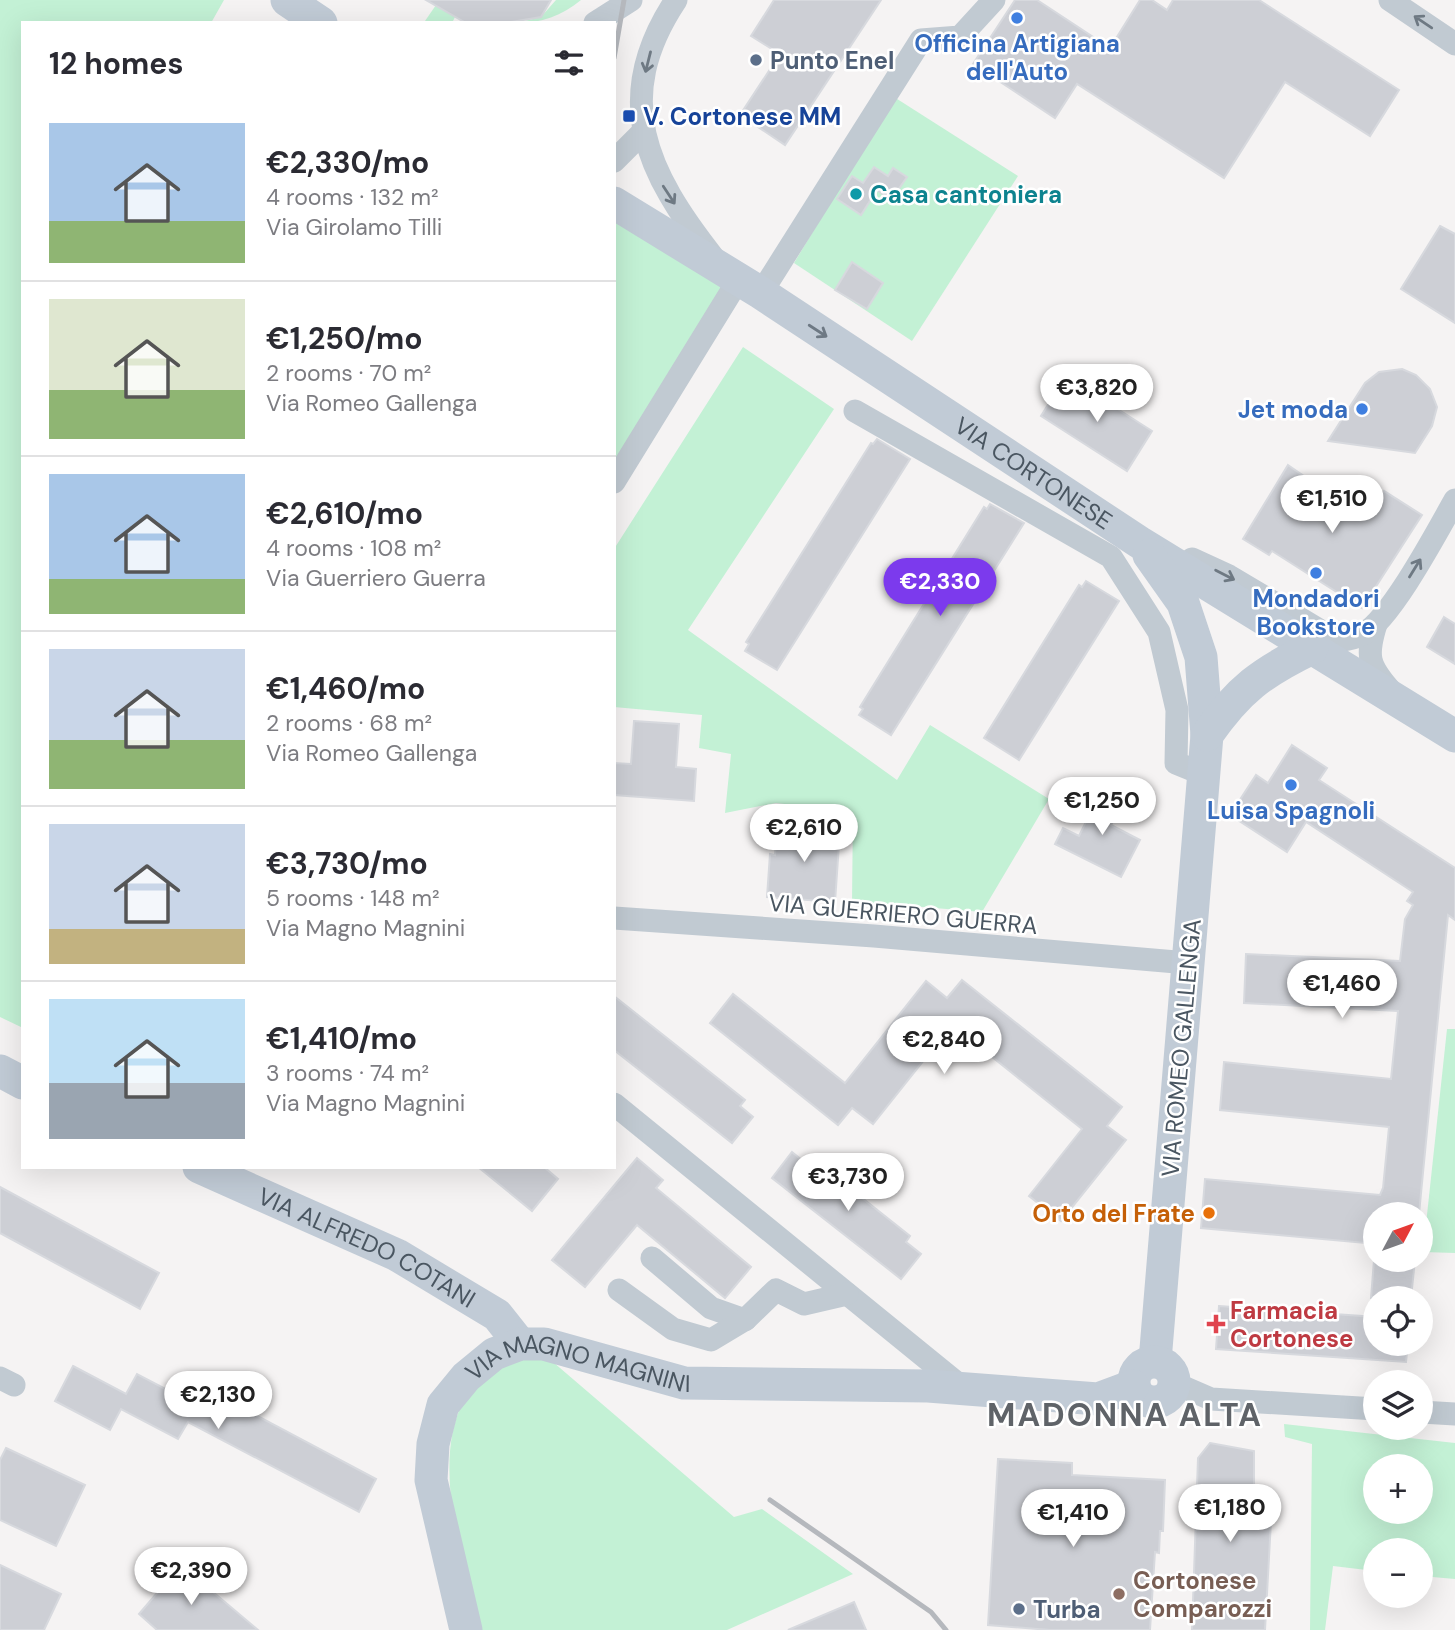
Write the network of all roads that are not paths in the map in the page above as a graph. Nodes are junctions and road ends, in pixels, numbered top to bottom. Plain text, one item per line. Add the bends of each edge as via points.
1 (287, 0) edge
2 (631, 0) edge
3 (676, 0) edge
4 (994, 0) edge
5 (1391, 0) edge
6 (318, 21) edge
7 (598, 21) edge
8 (1455, 44) edge
9 (643, 132) junction
10 (616, 159) edge
11 (616, 204) edge
12 (740, 280) junction
13 (855, 411) dead end
14 (616, 478) edge
15 (1455, 500) edge
16 (1139, 542) junction
17 (1248, 610) junction
18 (1376, 624) junction
19 (1331, 652) junction
20 (1201, 657) junction
21 (1399, 700) junction
22 (1206, 735) junction
23 (1455, 736) edge
24 (1203, 774) junction
25 (616, 918) edge
26 (1188, 964) junction
27 (0, 1071) edge
28 (21, 1082) edge
29 (616, 1106) edge
30 (204, 1169) edge
31 (652, 1258) dead end
32 (619, 1290) dead end
33 (847, 1294) junction
34 (745, 1320) junction
35 (520, 1344) junction
36 (1165, 1372) junction
37 (963, 1388) junction
38 (1363, 1408) edge
39 (1433, 1413) edge
40 (1455, 1414) edge
41 (466, 1630) edge

1 - 6 street
2 - 7 street
3 -> 9 street via 660,24 648,57 642,86
4 - 12 street via 960,37 921,40
8 -> 5 street
9 - 10 street
9 -> 12 street via 663,186
11 - 12 street, VIA CORTONESE
12 - 14 street
12 -> 16 street, VIA CORTONESE
13 - 24 street via 1111,557 1158,632 1177,710 1176,763
18 -> 15 street
16 - 17 street, VIA CORTONESE
16 -> 19 street via 1172,549 1229,576
16 - 20 street, VIA ROMEO GALLENGA via 1184,603
17 - 19 street, VIA CORTONESE
17 - 20 street, VIA ROMEO GALLENGA via 1217,625 1206,638
18 - 19 street
18 - 21 street via 1369,658 1374,673
19 - 21 street, VIA CORTONESE
19 - 22 street via 1250,684 1233,698
20 - 22 street, VIA ROMEO GALLENGA
21 - 23 street, VIA CORTONESE
22 - 24 street, VIA ROMEO GALLENGA
24 - 26 street, VIA ROMEO GALLENGA
25 - 26 street, VIA GUERRIERO GUERRA
26 - 36 street, VIA ROMEO GALLENGA
27 - 28 street
29 - 33 street
30 - 35 street, VIA ALFREDO COTANI via 397,1255 498,1315
31 - 34 street via 711,1308
32 - 34 street, VIA MAGNO MAGNINI via 673,1329 711,1340
33 - 34 street, VIA MAGNO MAGNINI via 804,1304 776,1290
33 - 37 street
35 - 37 street, VIA MAGNO MAGNINI via 544,1344 684,1383
35 - 41 street, VIA MAGNO MAGNINI via 494,1354 466,1377 443,1405 433,1444 431,1480
36 - 37 street, VIA MAGNO MAGNINI via 1168,1396 1155,1402 1142,1398 1133,1386 1098,1399
36 - 38 street via 1211,1399
39 - 40 street

